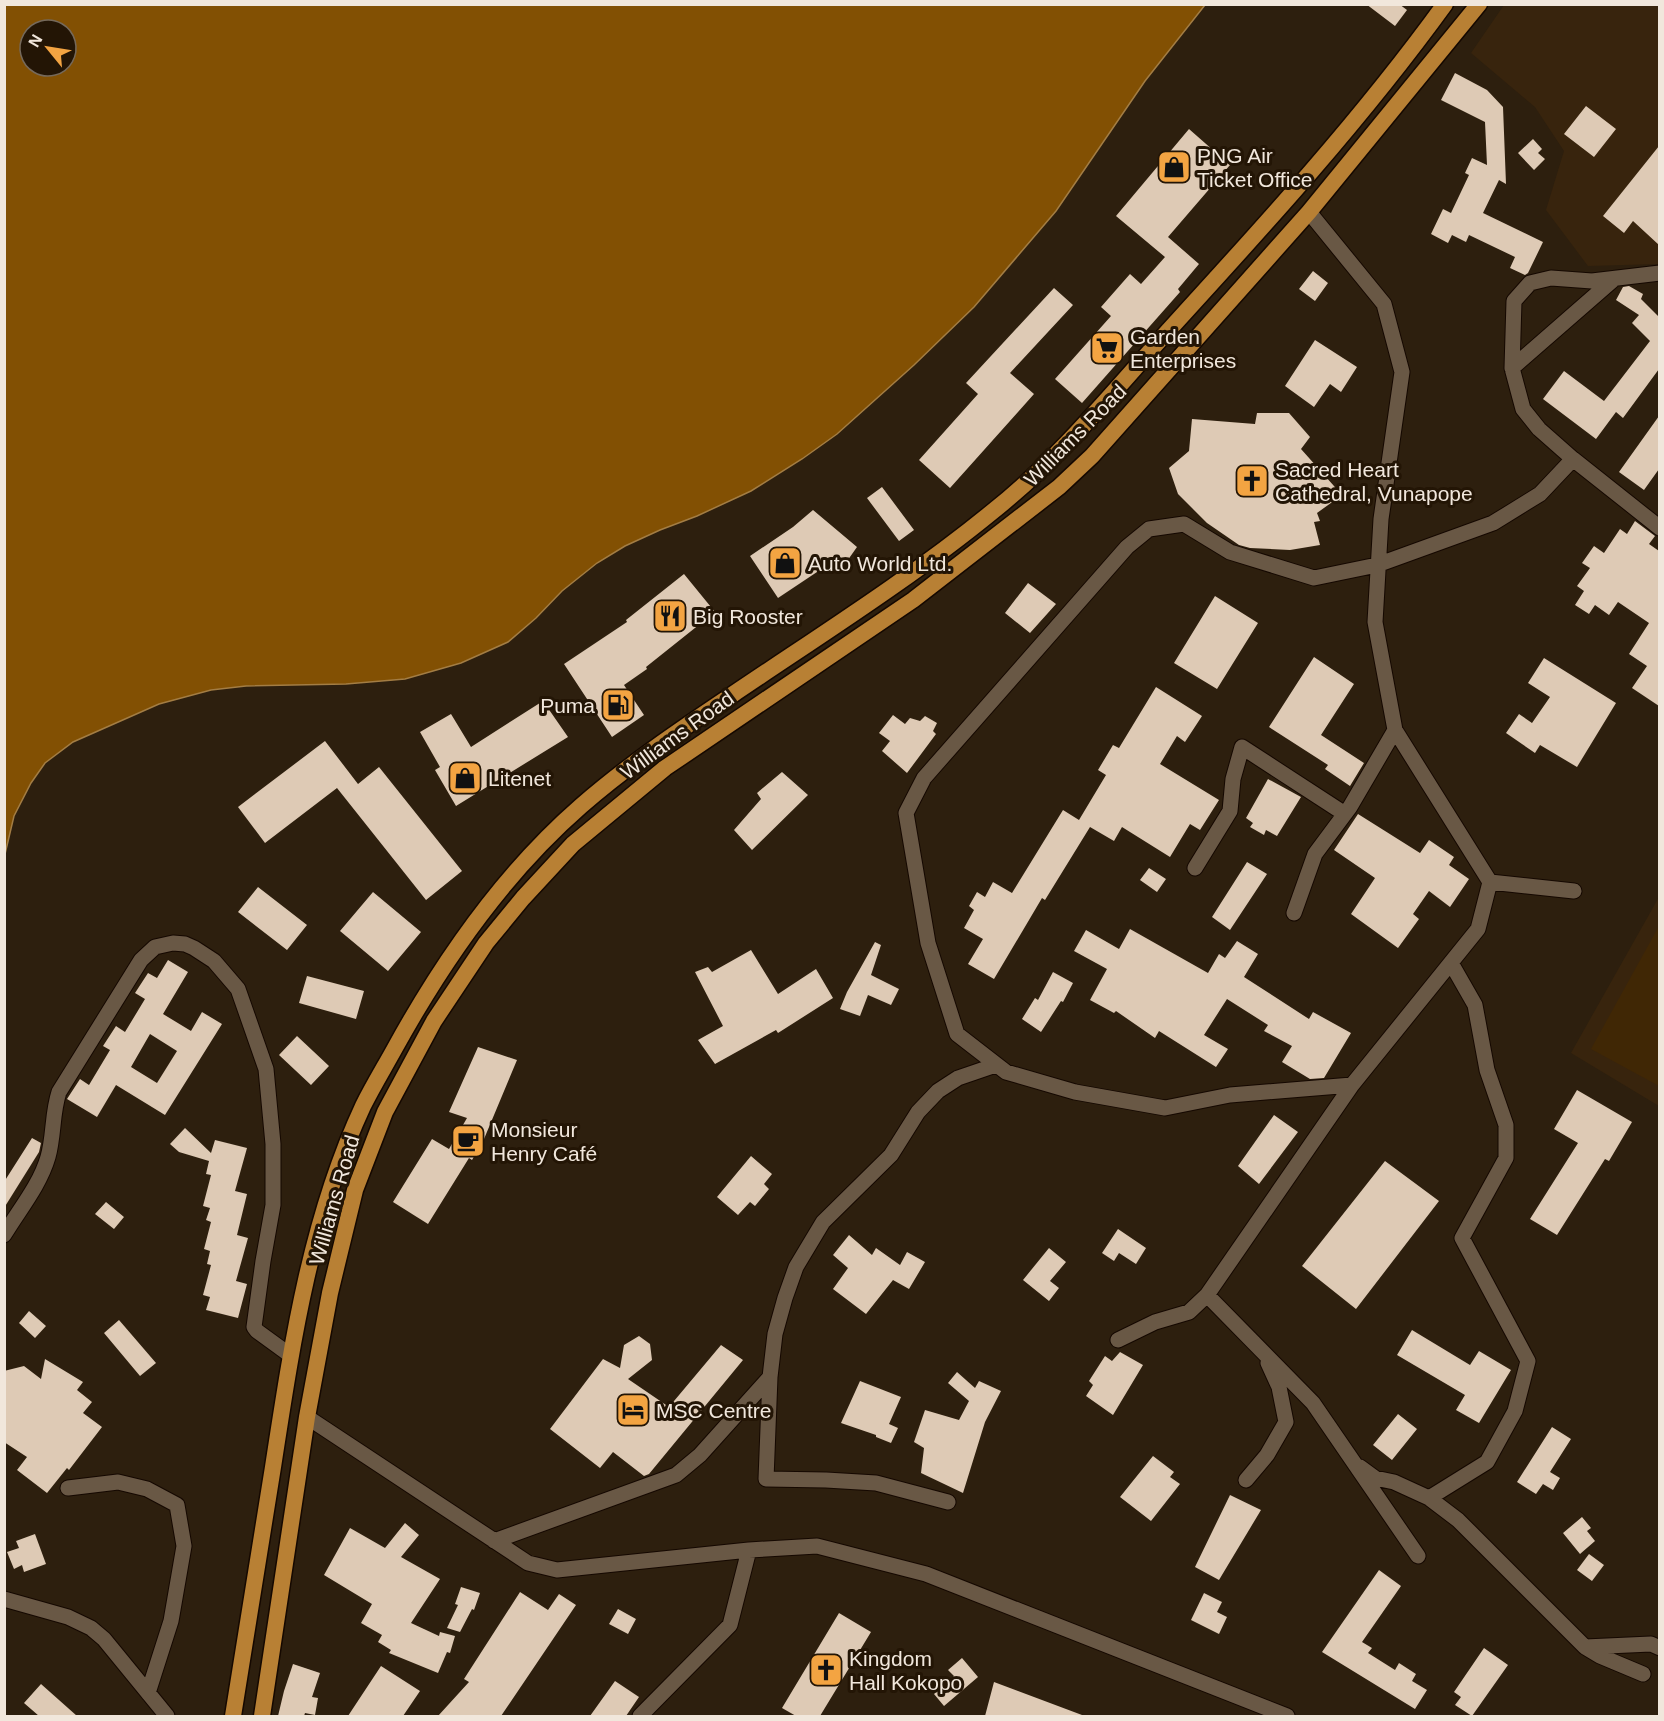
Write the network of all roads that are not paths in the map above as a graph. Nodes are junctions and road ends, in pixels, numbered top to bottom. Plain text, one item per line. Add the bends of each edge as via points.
1 (1445, 4) edge
2 (1479, 4) edge
3 (1309, 212) junction
4 (1659, 273) edge
5 (1614, 279) junction
6 (1512, 368) junction
7 (1573, 459) junction
8 (1659, 528) edge
9 (1377, 565) junction
10 (1395, 730) junction
11 (1345, 814) junction
12 (1196, 868) dead end
13 (1490, 882) junction
14 (1574, 891) dead end
15 (1293, 913) dead end
16 (1451, 963) junction
17 (996, 1065) junction
18 (1352, 1085) junction
19 (4, 1235) edge
20 (1207, 1295) junction
21 (1118, 1340) dead end
22 (1263, 1353) junction
23 (290, 1355) junction
24 (770, 1377) junction
25 (307, 1417) junction
26 (1351, 1460) junction
27 (1246, 1480) dead end
28 (68, 1488) dead end
29 (1429, 1498) junction
30 (948, 1502) dead end
31 (494, 1541) junction
32 (749, 1550) junction
33 (1418, 1556) dead end
34 (4, 1599) edge
35 (1585, 1647) junction
36 (1659, 1648) edge
37 (1643, 1674) dead end
38 (148, 1693) junction
39 (167, 1716) edge
40 (233, 1716) edge
41 (262, 1716) edge
42 (640, 1716) edge
43 (1287, 1716) edge

1 - 23 main road, Williams Road via 1396,72 1288,197 1035,474 994,511 899,582 657,745 582,805 510,877 420,1003 366,1100 331,1184
2 - 3 main road, Williams Road
3 - 9 street via 1384,304 1402,372
3 - 25 main road, Williams Road via 1114,432 1059,487 913,600 665,768 573,844 523,898 486,943 434,1021 385,1112 356,1190 330,1293
4 - 5 street
5 - 6 street
5 - 6 street via 1551,278 1530,283 1514,301
6 - 7 street via 1523,409
7 - 8 street
7 - 9 street via 1540,494 1493,523
9 - 10 street via 1375,622
9 - 17 street via 1314,578 1230,552 1184,524 1149,529 1127,547 924,778 906,813 928,943 957,1034
10 - 11 street
10 - 13 street
11 - 12 street via 1242,747 1230,811
11 - 15 street via 1315,854
13 - 14 street
13 - 16 street via 1478,929
16 - 18 street
16 - 29 street via 1475,1005 1487,1070 1506,1125 1506,1158 1462,1239 1528,1361 1515,1411 1487,1462
17 - 18 street via 1006,1072 1075,1092 1165,1108 1230,1095
17 - 24 street via 958,1078 938,1091 918,1112 891,1155 824,1222 796,1267 785,1298 775,1334
18 - 20 street
19 - 23 street via 42,1173 59,1092 78,1061 148,952 165,944 185,944 214,961 238,989 266,1069 273,1144 273,1205 255,1327
20 - 21 street via 1188,1312
20 - 22 street
22 - 26 street via 1313,1403
22 - 27 street via 1279,1388 1286,1422 1267,1455
23 - 40 main road, Williams Road
24 - 30 street via 766,1479 876,1483
24 - 31 street via 700,1455 676,1475
25 - 31 street
25 - 41 main road, Williams Road
26 - 29 street via 1375,1478
26 - 33 street
28 - 38 street via 118,1482 147,1489 177,1505 184,1546 171,1621
29 - 35 street via 1478,1539
31 - 32 street via 528,1563 557,1570
32 - 42 street via 730,1625
32 - 43 street via 817,1546 926,1574
34 - 38 street via 68,1617 91,1628
35 - 36 street via 1651,1644
35 - 37 street
38 - 39 street

